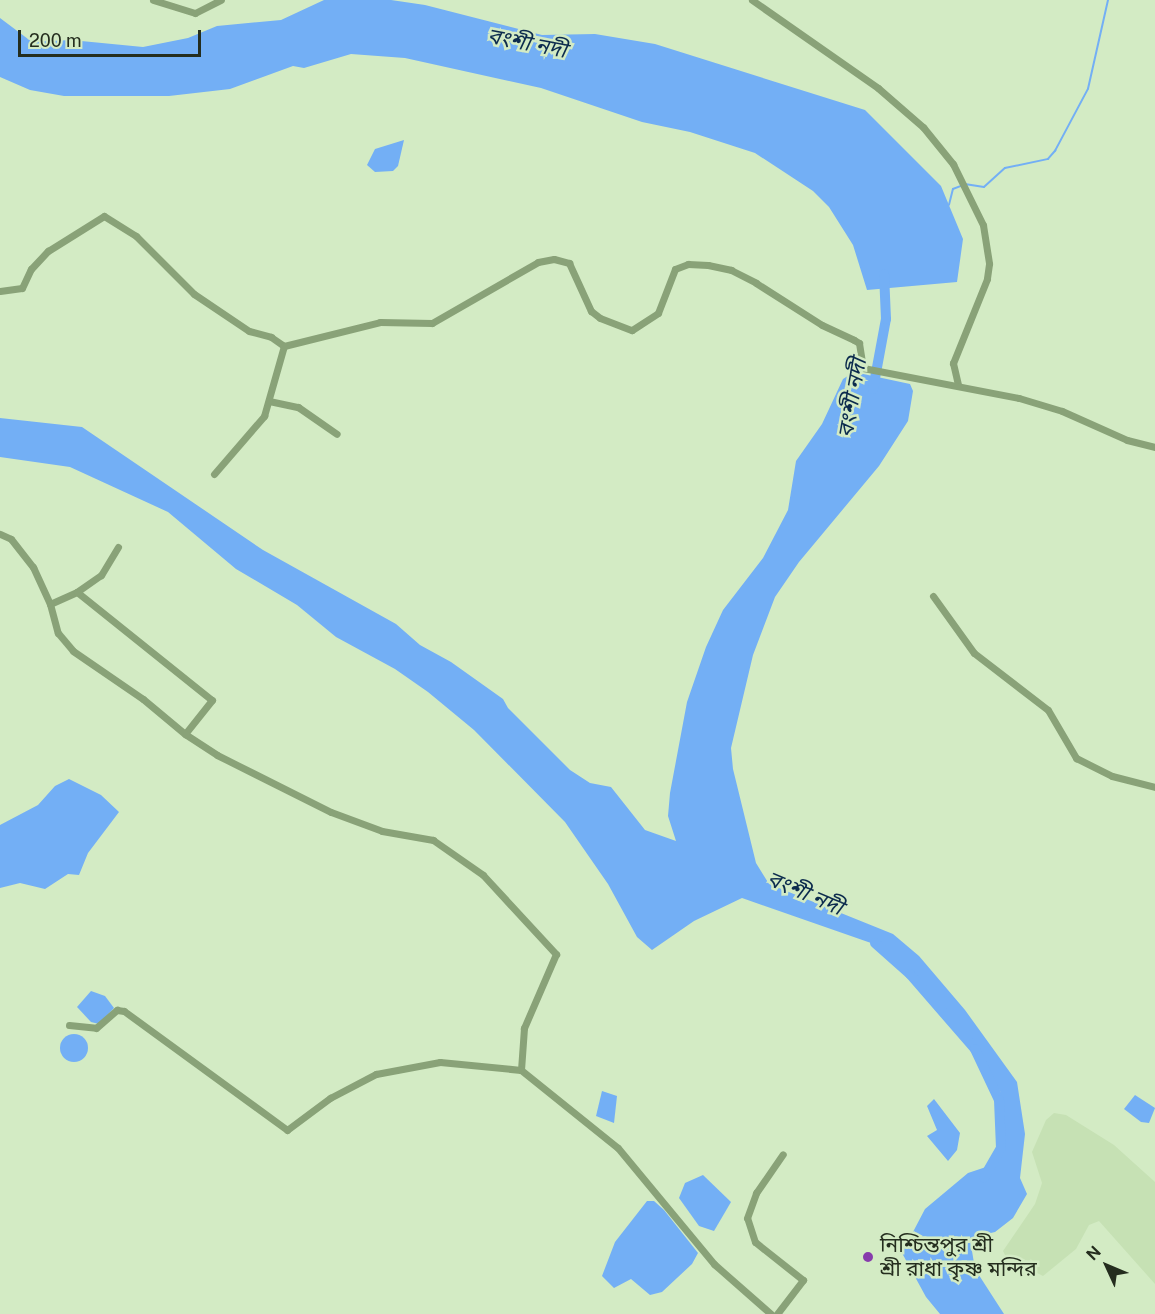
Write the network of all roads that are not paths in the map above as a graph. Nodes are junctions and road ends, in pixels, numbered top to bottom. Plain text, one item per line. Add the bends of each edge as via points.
1 (153, 0) edge
2 (221, 0) edge
3 (752, 0) edge
4 (767, 0) edge
5 (765, 8) junction
6 (0, 291) edge
7 (284, 346) junction
8 (958, 385) junction
9 (269, 401) junction
10 (337, 434) dead end
11 (1155, 447) edge
12 (214, 474) dead end
13 (0, 534) edge
14 (118, 547) dead end
15 (77, 592) junction
16 (933, 596) dead end
17 (50, 604) junction
18 (185, 734) junction
19 (1155, 787) edge
20 (69, 1024) dead end
21 (521, 1070) junction
22 (783, 1154) dead end
23 (771, 1314) edge
24 (777, 1314) edge

1 - 2 street via 195,14
3 - 5 street
4 - 5 street
5 - 8 street via 838,57 922,127 953,164 985,233 989,264 987,279 953,363
6 - 7 street via 22,288 48,251 93,220 106,216 136,236 194,294 249,331 271,337
7 - 8 street via 380,322 432,323 538,262 554,258 569,263 591,311 613,325 632,330 658,313 678,267 708,266 731,270 859,343 859,366 878,373
7 - 9 street
8 - 11 street via 1035,402 1127,440
9 - 10 street via 298,407
9 - 12 street via 264,416
13 - 17 street via 11,539 33,567
14 - 15 street via 101,575
15 - 17 street
15 - 18 street via 212,700
16 - 19 street via 974,653 1048,710 1076,758 1112,776
17 - 18 street via 58,633 72,651 143,699
18 - 21 street via 217,755 331,812 382,831 434,840 483,875 556,954 524,1028
20 - 21 street via 96,1028 117,1010 124,1011 287,1130 330,1098 376,1074 440,1062
21 - 23 street via 618,1148 714,1264
22 - 24 street via 756,1193 747,1218 754,1242 803,1280

